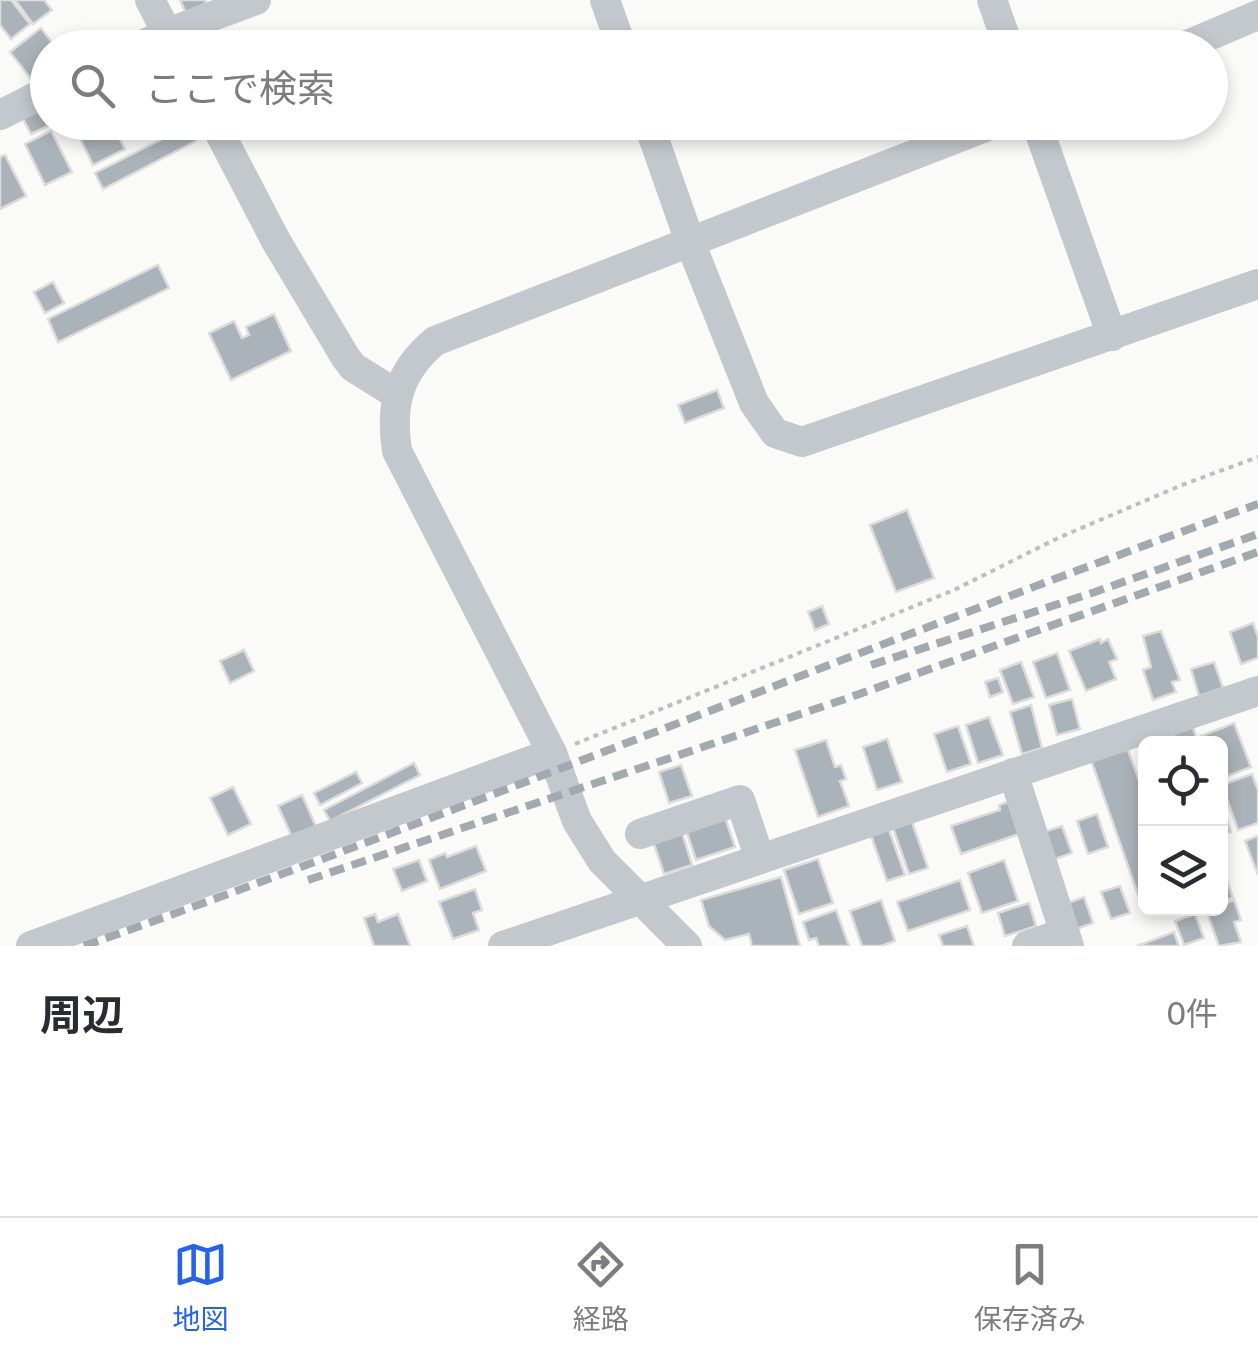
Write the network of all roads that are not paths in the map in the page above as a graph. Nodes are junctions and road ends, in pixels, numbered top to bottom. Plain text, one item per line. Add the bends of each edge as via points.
1 (150, 0) edge
2 (256, 0) edge
3 (605, 0) edge
4 (992, 0) edge
5 (1258, 15) edge
6 (166, 30) edge
7 (192, 30) edge
8 (616, 30) edge
9 (1003, 30) edge
10 (1223, 30) edge
11 (30, 100) edge
12 (0, 114) edge
13 (223, 140) edge
14 (654, 140) edge
15 (952, 140) edge
16 (1042, 140) edge
17 (690, 242) junction
18 (1258, 284) edge
19 (1112, 336) junction
20 (396, 394) junction
21 (1258, 692) edge
22 (552, 753) junction
23 (1013, 773) junction
24 (640, 834) dead end
25 (760, 859) junction
26 (639, 900) junction
27 (1066, 939) edge
28 (32, 946) edge
29 (503, 946) edge
30 (687, 946) edge
31 (1026, 946) edge

1 - 6 street
2 - 7 street
3 - 8 street
4 - 9 street
5 - 10 street
11 - 12 street
13 - 20 street via 346,358
14 - 17 street
15 - 17 street
16 - 19 street
17 - 19 street via 754,403 775,432 802,442
17 - 20 street via 434,341 406,371
18 - 19 street
20 - 22 street via 397,451
21 - 23 street
22 - 26 street via 577,821 602,861
22 - 28 street
23 - 25 street
23 - 27 street
24 - 25 street via 740,800
25 - 26 street
26 - 29 street
26 - 30 street
27 - 31 street

